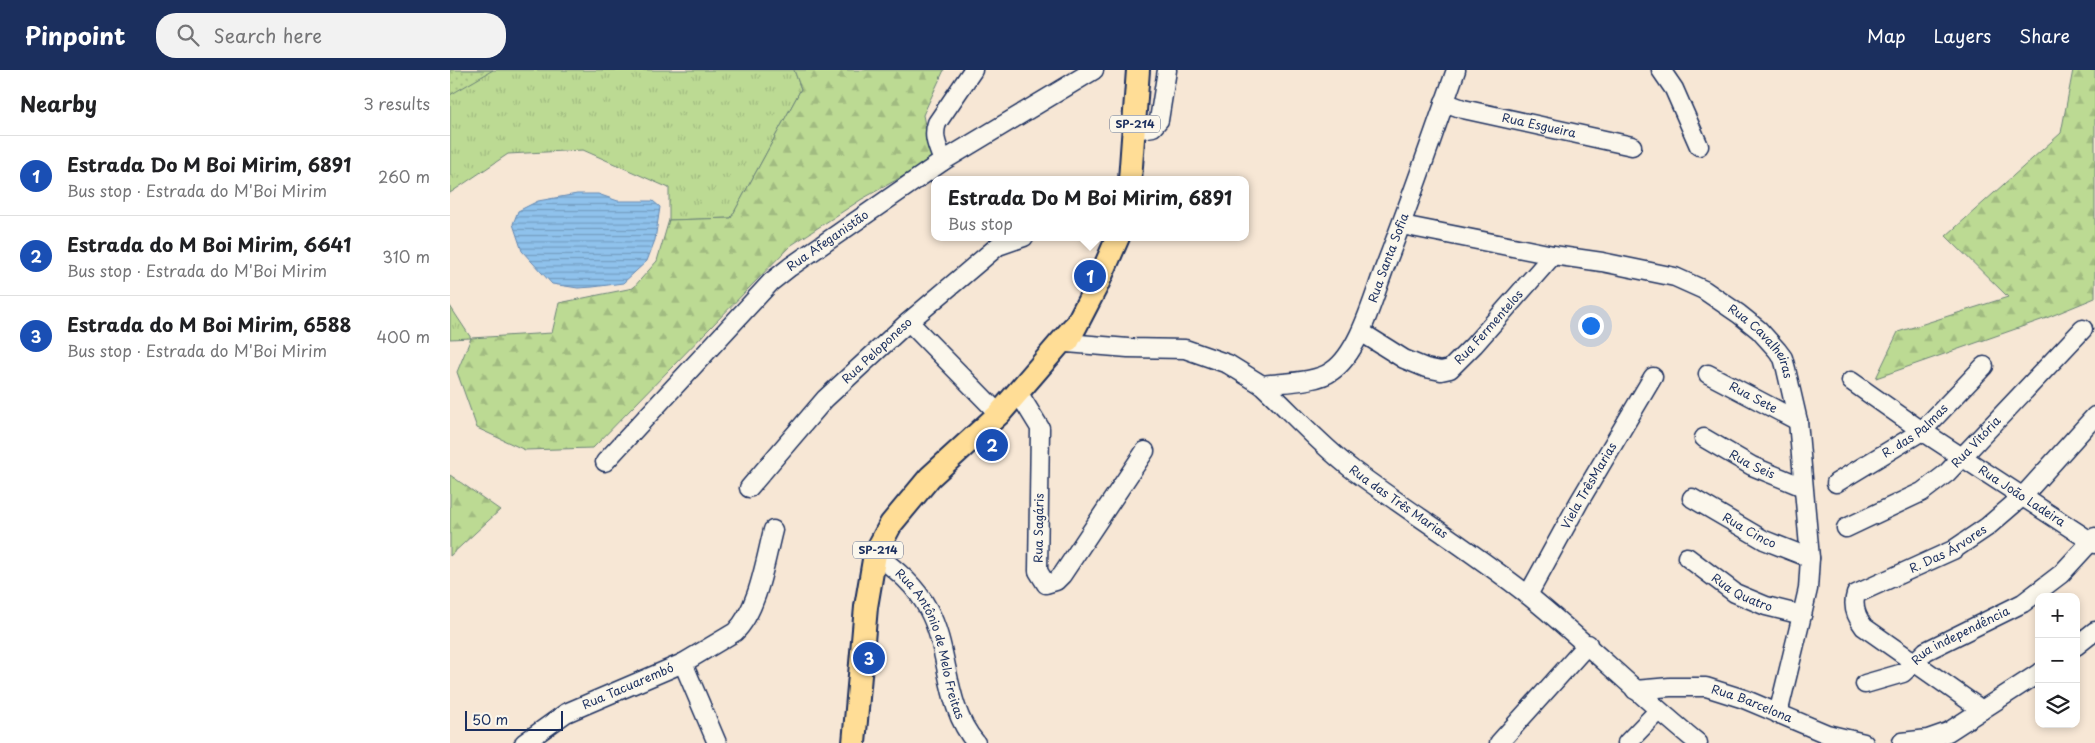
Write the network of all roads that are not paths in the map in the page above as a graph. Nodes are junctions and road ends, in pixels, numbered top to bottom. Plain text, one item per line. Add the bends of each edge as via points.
1 (973, 70) edge
2 (1094, 70) edge
3 (1138, 70) edge
4 (1167, 70) edge
5 (1456, 70) edge
6 (1661, 70) edge
7 (1444, 102) junction
8 (1135, 130) junction
9 (1632, 146) dead end
10 (1699, 146) dead end
11 (943, 161) junction
12 (1130, 176) edge
13 (1402, 225) junction
14 (1012, 241) edge
15 (1116, 241) edge
16 (1552, 255) junction
17 (909, 322) junction
18 (2083, 329) dead end
19 (1361, 332) junction
20 (1070, 336) junction
21 (1984, 366) dead end
22 (1708, 374) dead end
23 (1653, 377) dead end
24 (1851, 380) dead end
25 (1262, 385) junction
26 (1009, 405) junction
27 (2095, 416) edge
28 (1798, 421) junction
29 (1922, 431) junction
30 (1704, 438) dead end
31 (1145, 451) dead end
32 (1964, 457) junction
33 (605, 462) dead end
34 (1836, 484) dead end
35 (1803, 487) junction
36 (748, 488) dead end
37 (2023, 496) junction
38 (1692, 498) dead end
39 (1846, 528) dead end
40 (773, 530) dead end
41 (2094, 540) edge
42 (876, 554) junction
43 (1687, 558) dead end
44 (1810, 558) junction
45 (1528, 595) junction
46 (1802, 615) junction
47 (2095, 631) edge
48 (2080, 643) edge
49 (1588, 644) junction
50 (1914, 662) junction
51 (683, 664) junction
52 (2035, 676) edge
53 (1865, 684) dead end
54 (1635, 690) junction
55 (1982, 710) junction
56 (1658, 711) junction
57 (1778, 714) junction
58 (859, 738) edge
59 (1902, 742) edge
60 (524, 743) edge
61 (716, 743) edge
62 (976, 743) edge
63 (1498, 743) edge
64 (1627, 743) edge
65 (1698, 743) edge
66 (1864, 743) edge

1 - 11 street via 937,122 934,138
2 - 11 street, Rua Afeganistão
3 - 8 main road, SP-214
4 - 8 street via 1158,120 1153,127
5 - 7 street, Rua Santa Sofia
6 - 10 street via 1674,89
7 - 9 street, Rua Esgueira
7 - 13 street, Rua Santa Sofia
8 - 12 main road, SP-214
11 - 33 street, Rua Afeganistão via 771,282
13 - 16 street, Rua Cavalheiras
13 - 19 street, Rua Santa Sofia
14 - 17 street, Rua Peloponeso via 998,246
15 - 20 main road, SP-214
16 - 19 street, Rua Fermentelos via 1450,369 1426,368
16 - 28 street, Rua Cavalheiras via 1675,277 1704,290 1759,330 1783,358
17 - 26 street
17 - 36 street, Rua Peloponeso via 826,398
18 - 32 street, Rua Vitória
19 - 25 street, Rua Santa Sofia via 1343,360 1328,374
20 - 25 street, Rua das Três Marias via 1128,348 1185,349 1228,364
20 - 26 main road, SP-214
21 - 29 street, R. das Palmas
22 - 28 street, Rua Sete
23 - 45 street, Viela TrêsMarias via 1578,502
24 - 29 street, Rua João Ladeira
25 - 45 street, Rua das Três Marias via 1353,470
26 - 31 street, Rua Sagáris via 1040,428 1038,572 1046,584 1062,575
26 - 42 main road, SP-214 via 930,477 891,524
27 - 37 street, R. Das Árvores
28 - 35 street, Rua Cavalheiras
29 - 32 street, Rua João Ladeira
29 - 34 street, R. das Palmas
30 - 35 street, Rua Seis via 1752,466
32 - 37 street, Rua João Ladeira
32 - 39 street, Rua Vitória via 1922,492
35 - 44 street, Rua Cavalheiras
37 - 41 street, Rua João Ladeira
37 - 50 street, R. Das Árvores via 1953,550 1856,594 1856,610 1864,627
38 - 44 street, Rua Cinco via 1764,540
40 - 51 street, Rua Tacuarembó via 752,605 741,626
41 - 50 street, Rua independência via 2062,574 2023,603 1926,651
42 - 58 main road, SP-214 via 866,607
42 - 62 street, Rua Antônio de Melo Freitas via 914,587 929,610 960,717
43 - 46 street, Rua Quatro via 1736,593 1766,606
44 - 46 street, Rua Cavalheiras
45 - 49 street, Rua das Três Marias
46 - 57 street, Rua Cavalheiras
47 - 48 street
49 - 54 street, Rua das Três Marias
49 - 63 street
50 - 53 street, Rua independência via 1903,673
50 - 55 street
51 - 60 street, Rua Tacuarembó via 566,713
51 - 61 street, Rua Tacuarembó
52 - 55 street
54 - 56 street, Rua das Três Marias
54 - 57 street, Rua Barcelona via 1706,687
55 - 59 street via 1948,732 1928,739
56 - 64 street
56 - 65 street, Rua das Três Marias
57 - 66 street, Rua Barcelona via 1828,734

